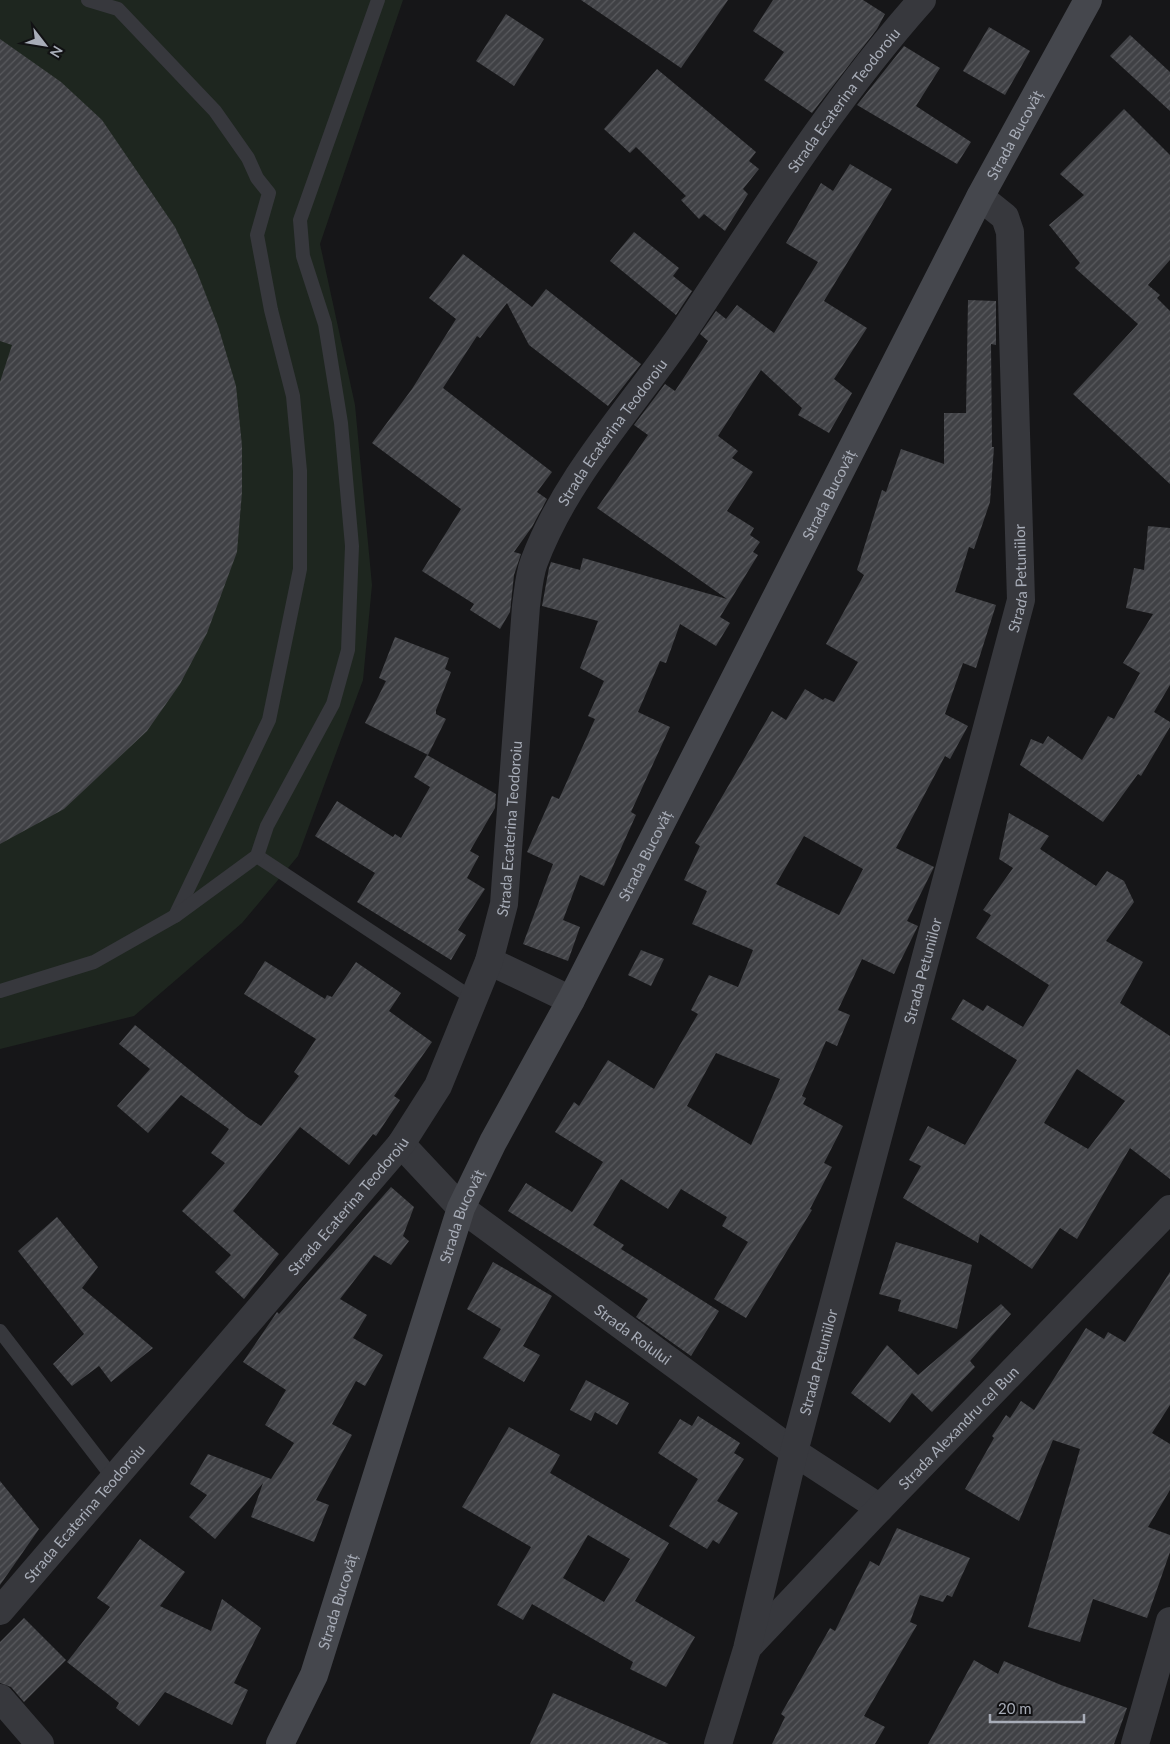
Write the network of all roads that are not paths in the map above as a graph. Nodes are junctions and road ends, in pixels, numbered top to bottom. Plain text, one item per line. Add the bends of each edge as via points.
1 (378, 0) edge
2 (922, 0) edge
3 (1088, 0) edge
4 (95, 1) edge
5 (980, 197) junction
6 (257, 856) junction
7 (174, 916) junction
8 (489, 961) junction
9 (0, 991) edge
10 (474, 1000) junction
11 (571, 1000) junction
12 (401, 1144) junction
13 (461, 1208) junction
14 (1170, 1209) edge
15 (0, 1331) edge
16 (794, 1452) junction
17 (114, 1478) junction
18 (880, 1508) junction
19 (0, 1611) edge
20 (1170, 1621) edge
21 (746, 1649) junction
22 (0, 1698) edge
23 (40, 1744) edge
24 (280, 1744) edge
25 (718, 1744) edge
26 (1136, 1744) edge

1 - 6 lane via 300,220 303,256 325,324 341,423 352,546 348,650 333,704 268,826
2 - 8 street, Strada Ecaterina Teodoroiu via 879,48 777,189 685,330 574,483 534,563 526,606 504,904
3 - 5 street, Strada Bucovăț
4 - 7 lane via 118,9 215,111 269,194 257,235 271,310 293,396 300,471 300,569 269,720
5 - 11 street, Strada Bucovăț
5 - 16 street, Strada Petuniilor via 1005,217 1010,232 1021,600
6 - 7 lane
6 - 10 lane
7 - 9 lane via 94,962
8 - 10 street, Strada Ecaterina Teodoroiu
8 - 11 street
10 - 12 street, Strada Ecaterina Teodoroiu via 438,1086
11 - 13 street, Strada Bucovăț via 493,1142
12 - 13 street, Strada Roiului
12 - 17 street, Strada Ecaterina Teodoroiu
13 - 16 street, Strada Roiului
13 - 24 street, Strada Bucovăț via 314,1675
14 - 18 street, Strada Alexandru cel Bun
15 - 17 lane
16 - 18 street, Strada Roiului
16 - 21 street, Strada Petuniilor
17 - 19 street, Strada Ecaterina Teodoroiu
18 - 21 street, Strada Alexandru cel Bun
20 - 26 street
21 - 25 street, Strada Petuniilor
22 - 23 street

